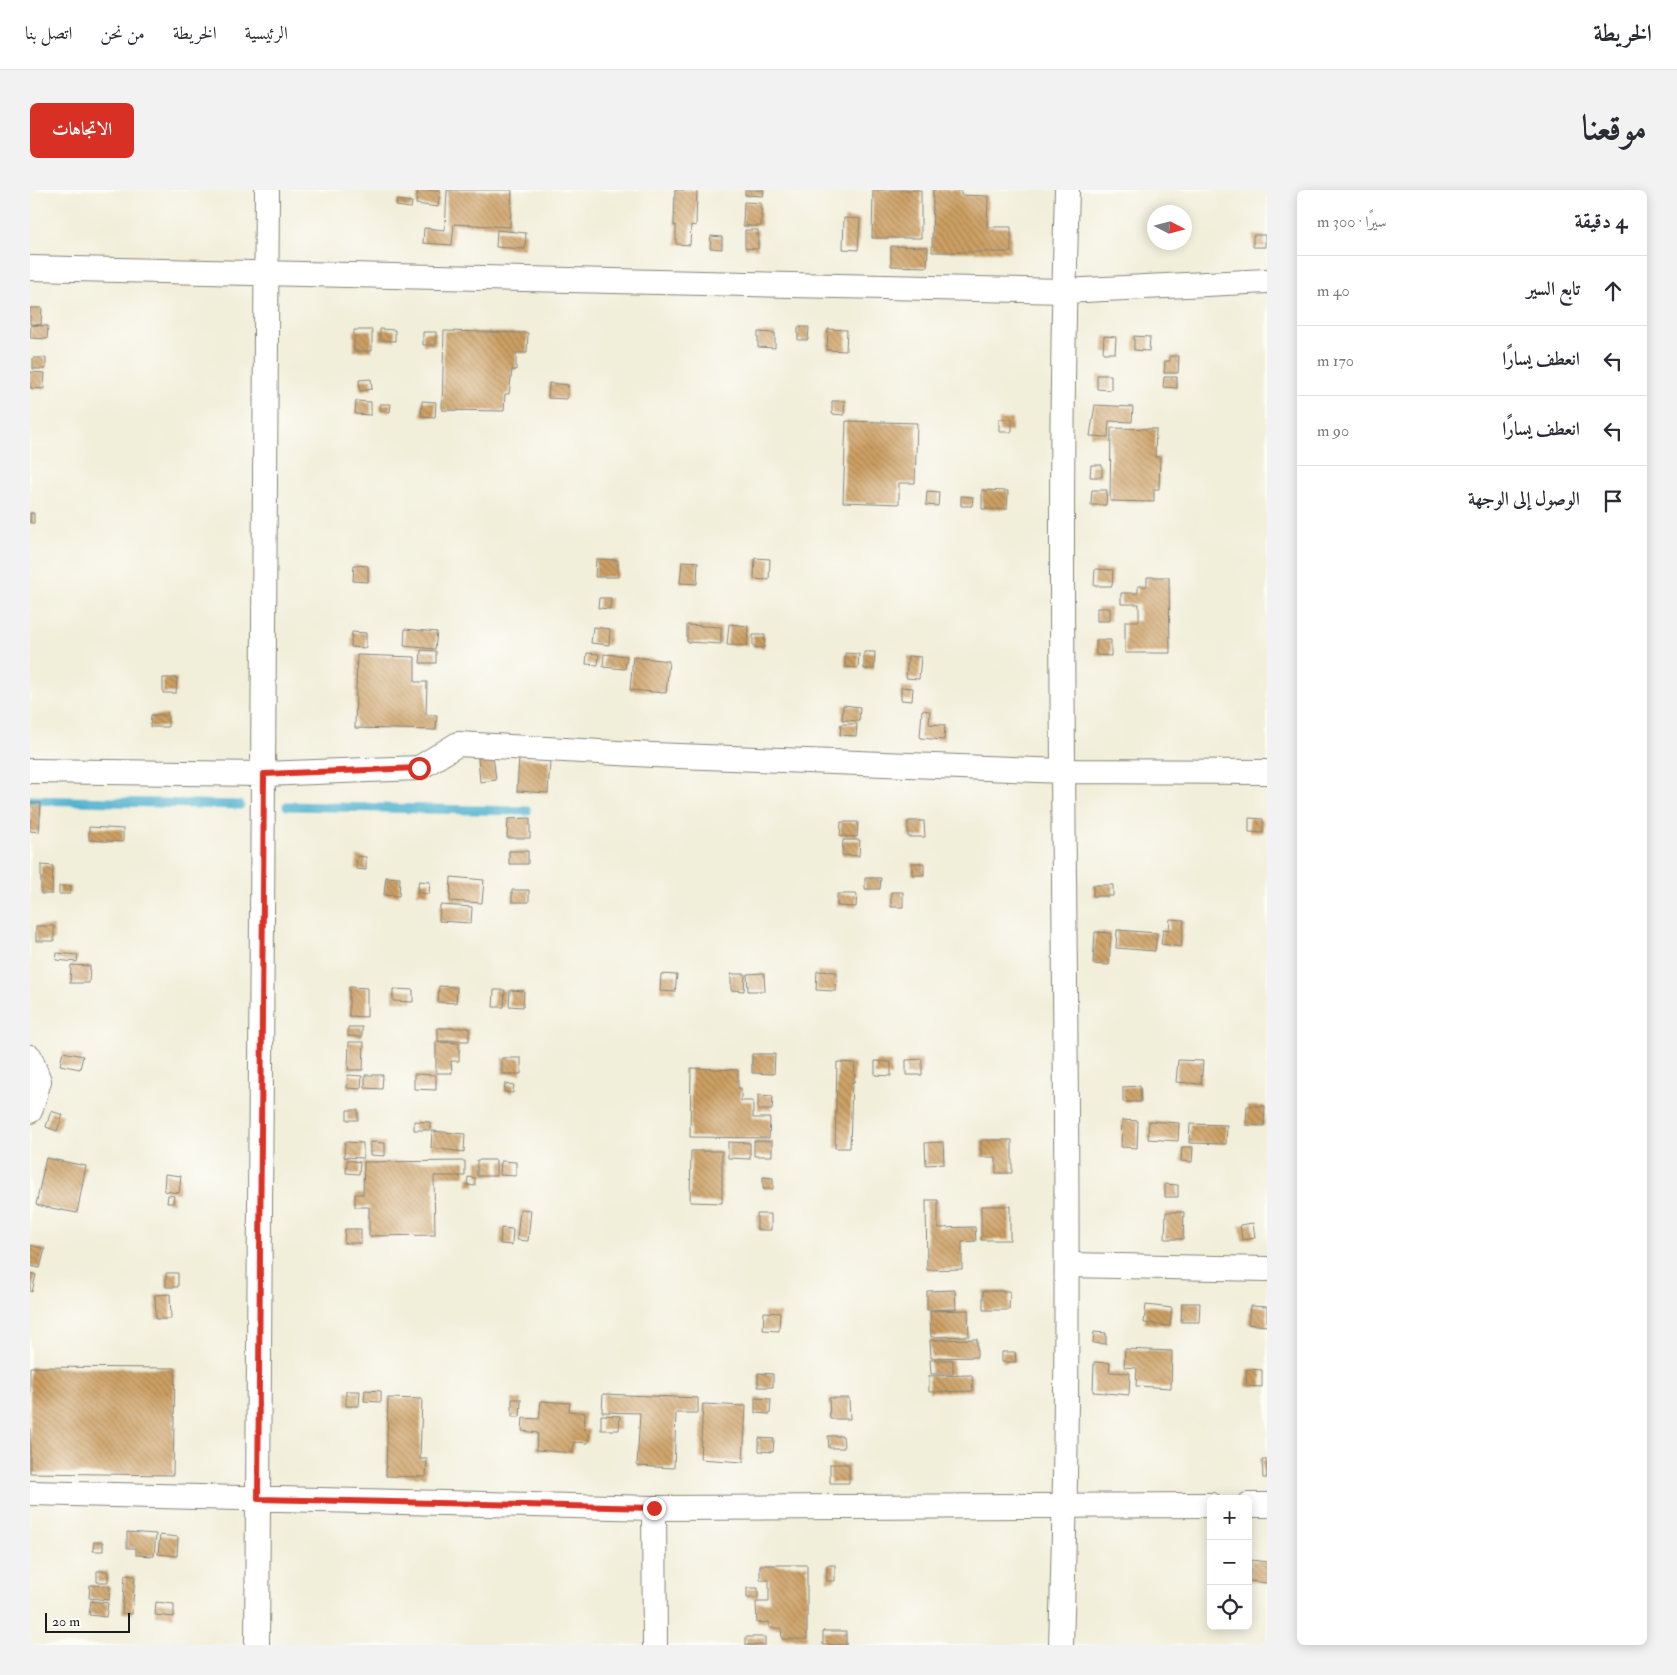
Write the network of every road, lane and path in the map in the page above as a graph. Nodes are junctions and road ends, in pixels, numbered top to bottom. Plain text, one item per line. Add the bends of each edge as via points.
1 (267, 190) edge
2 (1067, 190) edge
3 (30, 268) edge
4 (266, 274) junction
5 (1267, 281) edge
6 (1064, 292) junction
7 (30, 771) edge
8 (1063, 771) junction
9 (1267, 772) edge
10 (264, 774) junction
11 (30, 1057) edge
12 (30, 1111) edge
13 (1068, 1265) junction
14 (1267, 1269) edge
15 (30, 1493) edge
16 (258, 1499) junction
17 (1207, 1505) edge
18 (1252, 1505) edge
19 (1267, 1505) edge
20 (1066, 1506) junction
21 (654, 1508) junction
22 (257, 1645) edge
23 (655, 1645) edge
24 (1061, 1645) edge

1 - 4 street
2 - 6 street
3 - 4 street
4 - 6 street
4 - 10 street
5 - 6 street
6 - 8 street
7 - 10 street
8 - 9 street
8 - 10 street via 458,744 419,768
8 - 13 street
10 - 16 street
11 - 12 street via 39,1081
13 - 14 street
13 - 20 street
15 - 16 street
16 - 21 street
16 - 22 street
17 - 20 street
18 - 19 street
20 - 21 street
20 - 24 street
21 - 23 street

